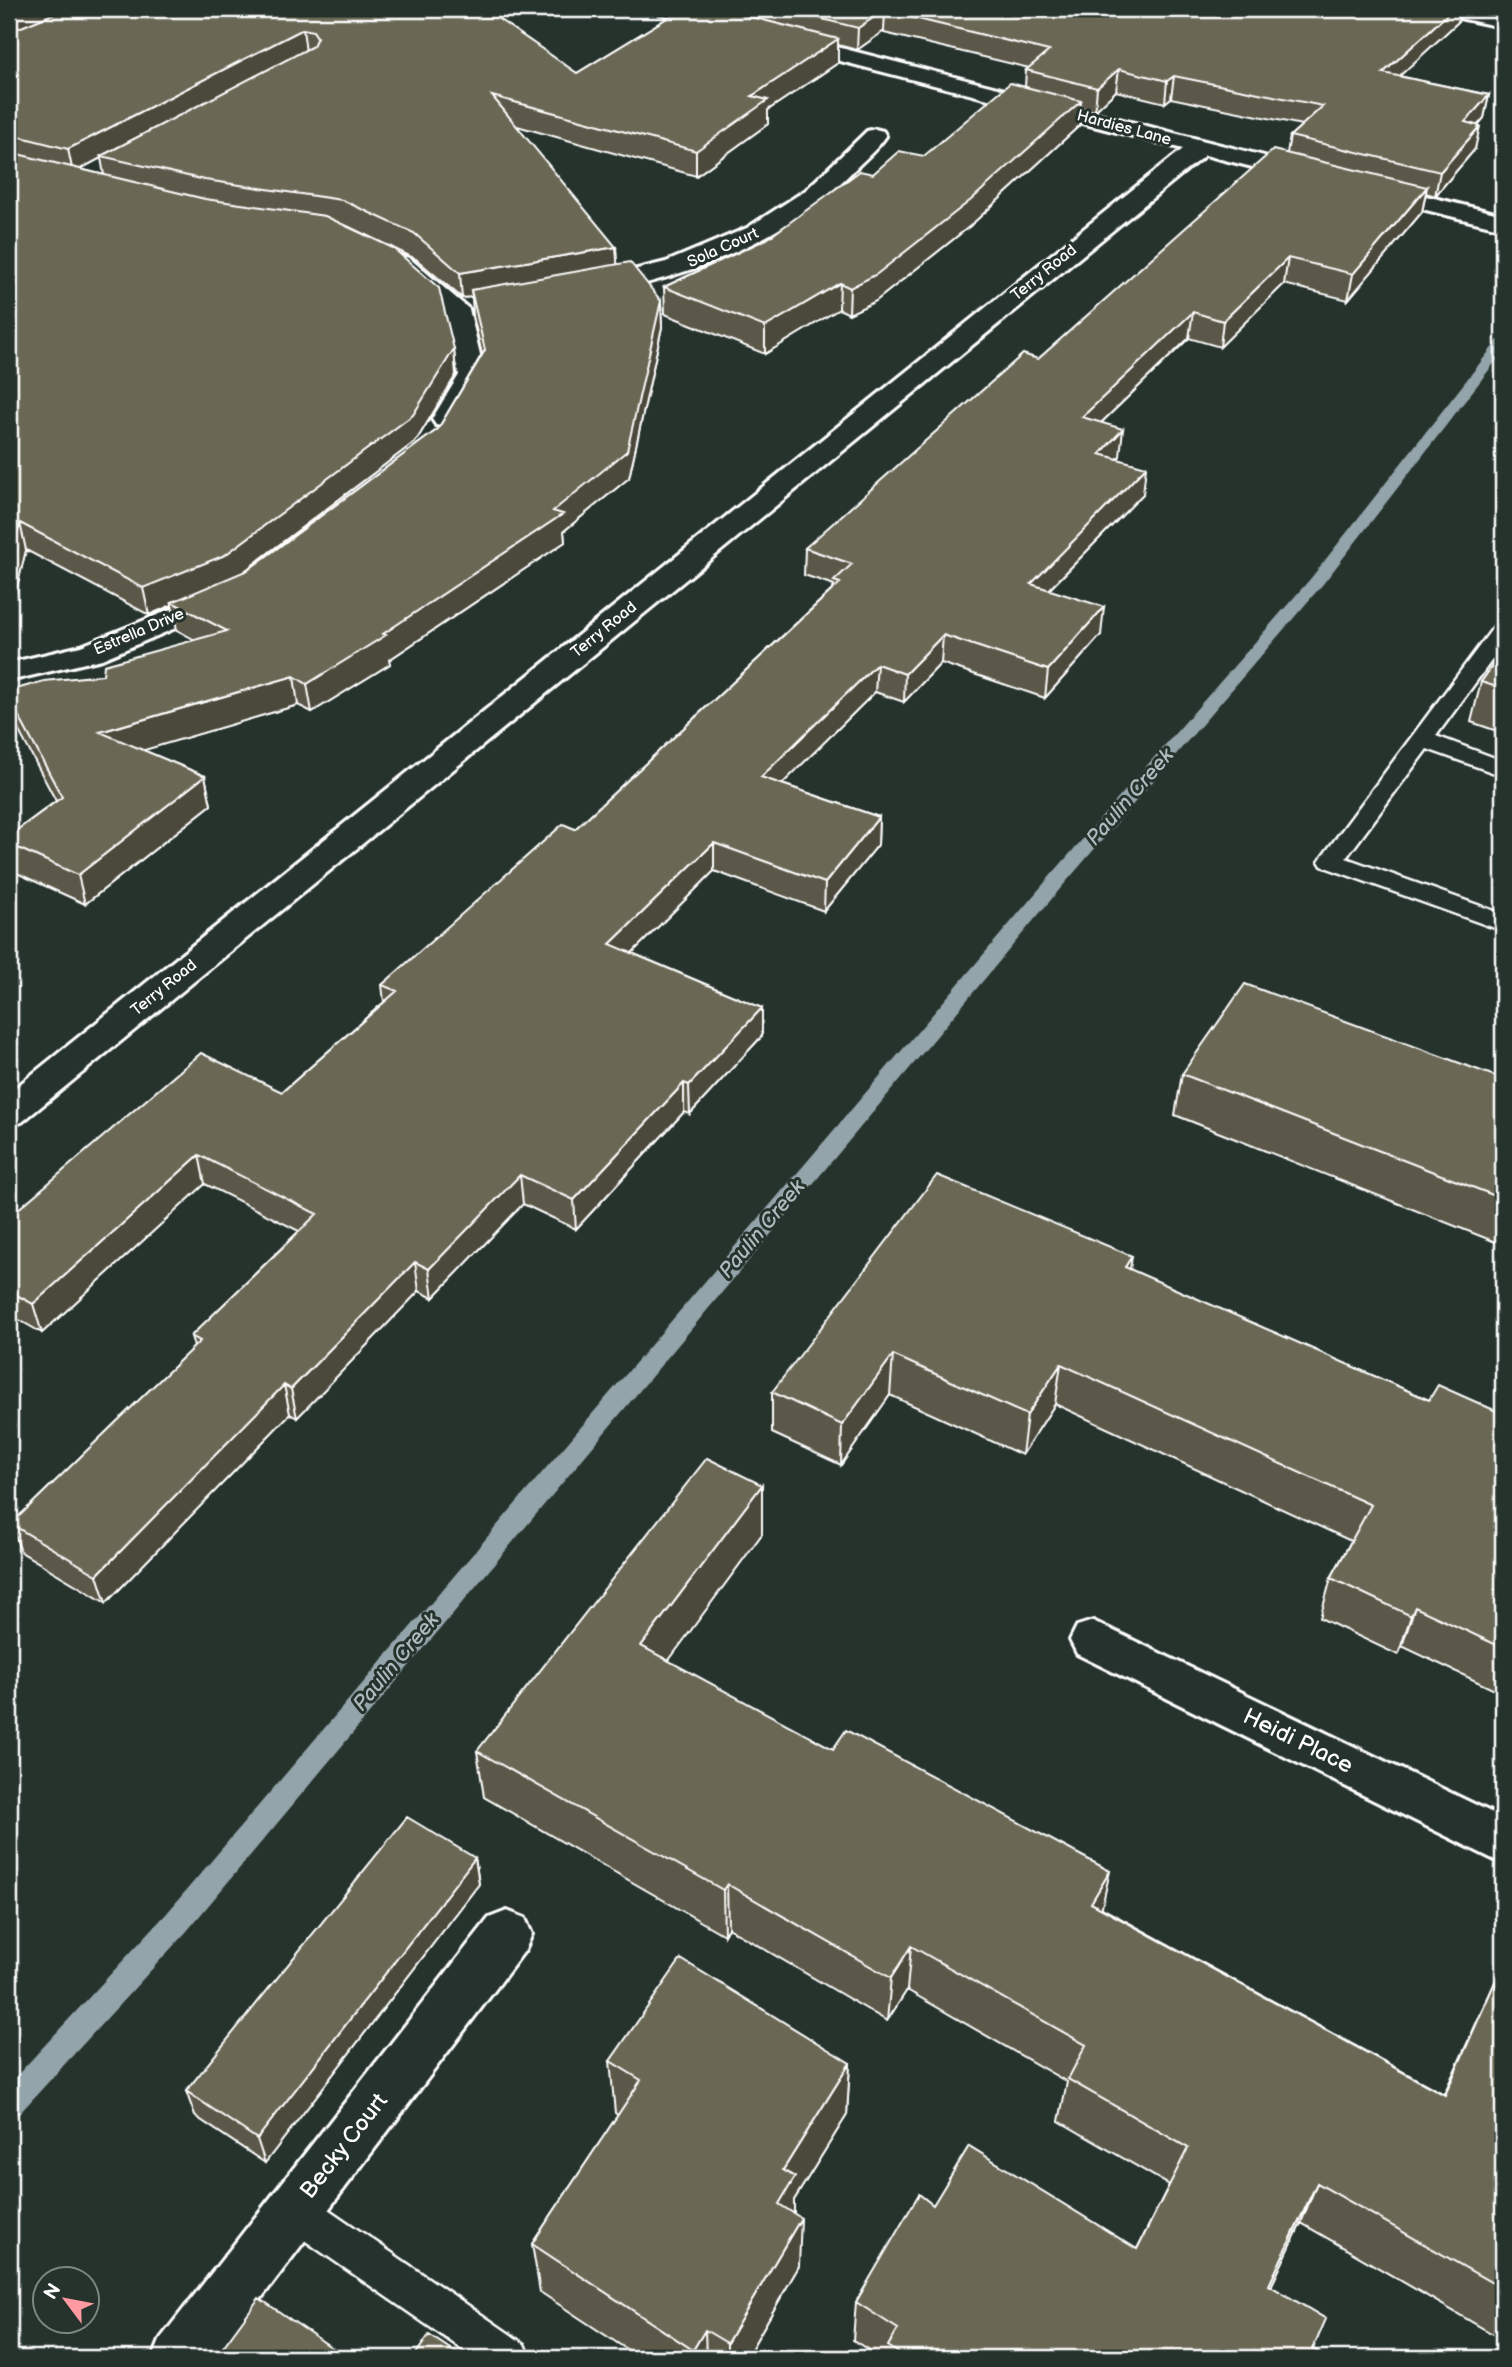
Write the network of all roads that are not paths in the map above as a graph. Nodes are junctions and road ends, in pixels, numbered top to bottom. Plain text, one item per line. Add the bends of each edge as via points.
1 (665, 9) edge
2 (1443, 9) edge
3 (1498, 9) edge
4 (875, 136) dead end
5 (1199, 148) junction
6 (1503, 222) edge
7 (382, 254) edge
8 (566, 292) edge
9 (435, 437) edge
10 (252, 581) edge
11 (1503, 631) edge
12 (9, 672) edge
13 (1422, 740) junction
14 (1503, 769) edge
15 (1503, 923) edge
16 (9, 1113) edge
17 (1093, 1640) dead end
18 (1503, 1842) edge
19 (507, 1934) dead end
20 (295, 2210) junction
21 (181, 2358) edge
22 (510, 2358) edge

1 - 5 street, Hardies Lane
2 - 3 street via 1492,19
4 - 8 street, Sola Court via 808,201 754,235 690,264
5 - 6 street, Hardies Lane
5 - 16 street, Terry Road
7 - 9 street via 470,306 472,375
10 - 12 street, Estrella Drive via 241,590 91,653
11 - 13 lane
13 - 14 lane
13 - 15 lane via 1331,861
17 - 18 street, Heidi Place
19 - 20 street, Becky Court
20 - 21 street, Becky Court
20 - 22 lane

